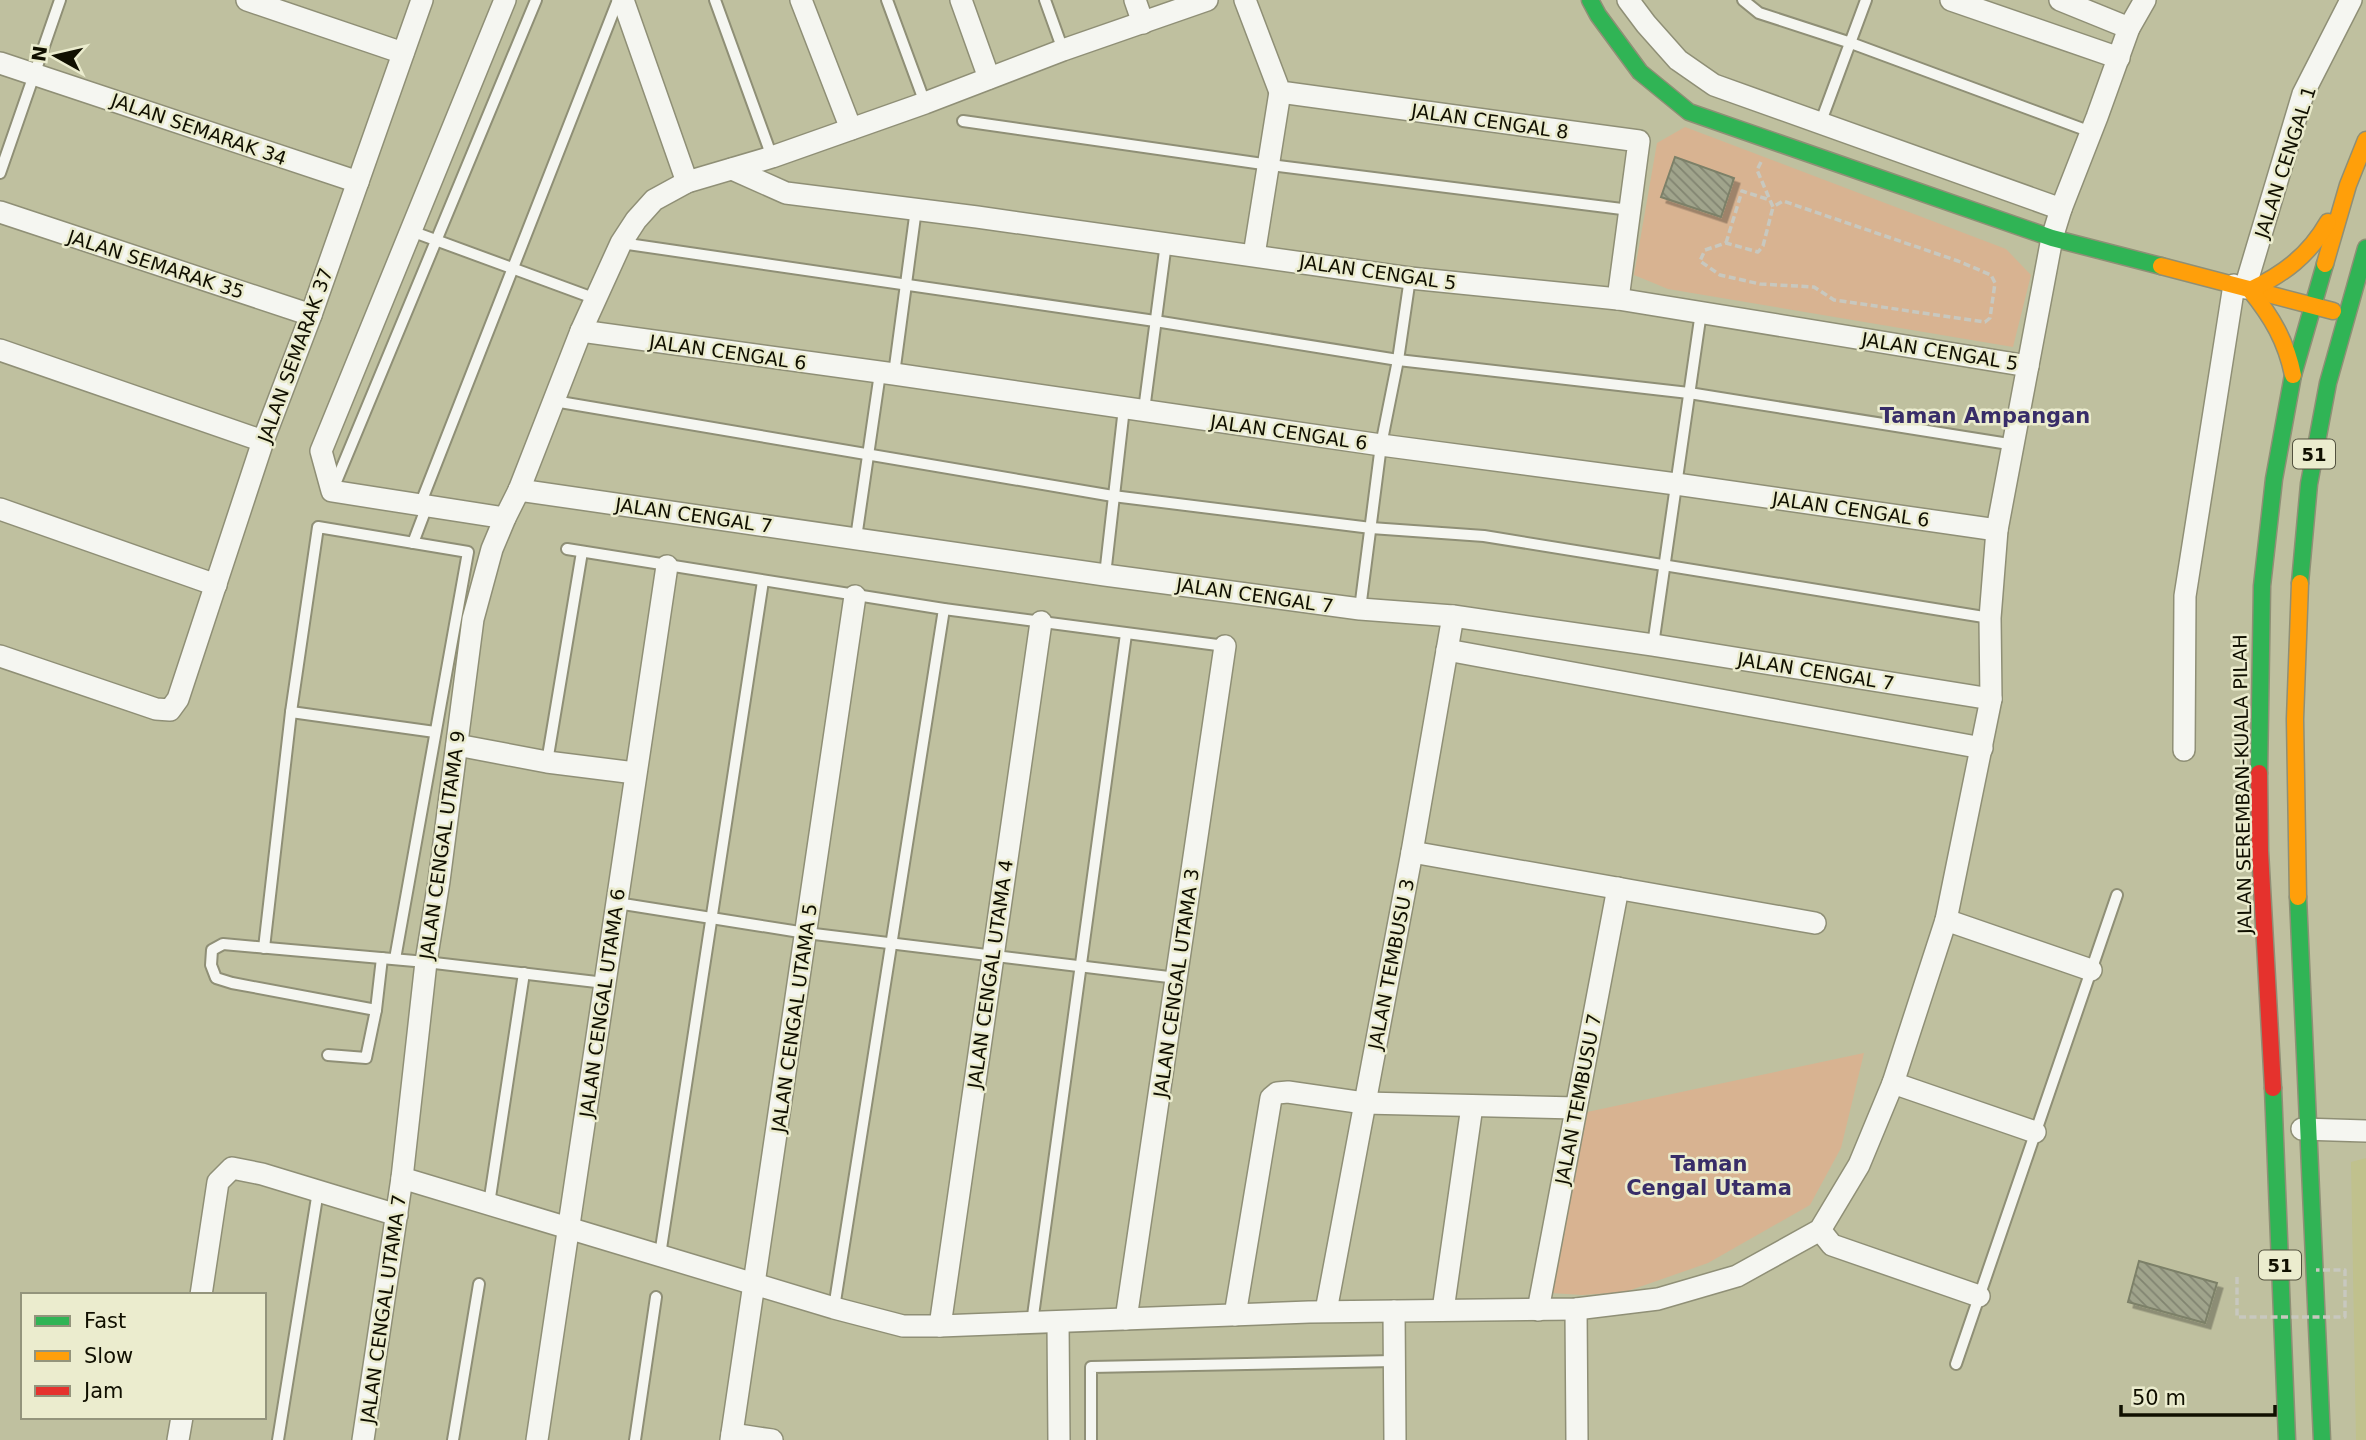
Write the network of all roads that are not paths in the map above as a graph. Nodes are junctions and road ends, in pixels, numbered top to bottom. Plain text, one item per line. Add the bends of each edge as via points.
1 (60, 0) edge
2 (247, 0) edge
3 (422, 0) edge
4 (505, 0) edge
5 (536, 0) edge
6 (620, 0) edge
7 (715, 0) edge
8 (801, 0) edge
9 (887, 0) edge
10 (961, 0) edge
11 (1045, 0) edge
12 (1135, 0) edge
13 (1206, 0) edge
14 (1245, 0) edge
15 (1590, 0) edge
16 (1628, 0) edge
17 (1743, 0) edge
18 (1866, 0) edge
19 (1951, 0) edge
20 (2060, 0) edge
21 (2145, 0) edge
22 (2351, 0) edge
23 (1143, 23) junction
24 (2129, 27) junction
25 (1851, 43) junction
26 (1063, 50) junction
27 (403, 53) junction
28 (2119, 58) junction
29 (0, 63) edge
30 (35, 74) junction
31 (989, 78) junction
32 (1280, 92) junction
33 (925, 103) junction
34 (963, 121) dead end
35 (1820, 124) junction
36 (850, 129) junction
37 (2091, 132) junction
38 (2366, 140) edge
39 (772, 157) junction
40 (1270, 165) junction
41 (732, 169) junction
42 (0, 173) edge
43 (358, 182) junction
44 (687, 182) junction
45 (2348, 186) junction
46 (916, 209) junction
47 (2061, 209) junction
48 (1630, 210) junction
49 (0, 212) edge
50 (411, 231) junction
51 (2052, 239) junction
52 (436, 241) junction
53 (621, 243) junction
54 (1166, 243) junction
55 (2366, 248) edge
56 (1254, 255) junction
57 (512, 269) junction
58 (1410, 278) junction
59 (905, 286) junction
60 (2243, 288) junction
61 (596, 299) junction
62 (1618, 299) junction
63 (2313, 306) junction
64 (1701, 312) junction
65 (311, 315) junction
66 (2347, 315) junction
67 (1155, 321) junction
68 (581, 331) junction
69 (0, 350) edge
70 (1398, 360) junction
71 (2028, 366) junction
72 (887, 373) junction
73 (2293, 375) junction
74 (1689, 393) junction
75 (554, 401) junction
76 (1134, 409) junction
77 (263, 441) junction
78 (1381, 445) junction
79 (2015, 445) junction
80 (866, 455) junction
81 (1676, 484) junction
82 (519, 489) junction
83 (332, 491) junction
84 (1113, 496) junction
85 (423, 506) junction
86 (0, 509) edge
87 (505, 517) junction
88 (1371, 528) junction
89 (1997, 530) junction
90 (856, 538) junction
91 (413, 543) junction
92 (567, 549) dead end
93 (582, 552) junction
94 (1664, 565) junction
95 (667, 566) junction
96 (1105, 575) junction
97 (763, 581) junction
98 (216, 585) junction
99 (855, 596) junction
100 (944, 609) junction
101 (1360, 609) junction
102 (1453, 616) junction
103 (1990, 618) junction
104 (1041, 622) junction
105 (1126, 634) junction
106 (1653, 645) junction
107 (1225, 646) joint
108 (1447, 650) junction
109 (0, 656) edge
110 (1990, 699) junction
111 (291, 712) junction
112 (435, 732) junction
113 (457, 745) junction
114 (1982, 748) junction
115 (2184, 750) dead end
116 (547, 762) junction
117 (635, 774) junction
118 (1412, 852) junction
119 (1618, 888) junction
120 (2117, 895) dead end
121 (617, 903) junction
122 (712, 918) junction
123 (1946, 920) junction
124 (1815, 923) dead end
125 (806, 933) junction
126 (891, 944) junction
127 (264, 948) junction
128 (993, 957) junction
129 (383, 958) junction
130 (395, 959) junction
131 (426, 962) junction
132 (1080, 967) junction
133 (2091, 970) junction
134 (524, 973) junction
135 (1177, 978) junction
136 (605, 983) junction
137 (376, 1010) junction
138 (328, 1055) dead end
139 (1893, 1083) junction
140 (1364, 1103) junction
141 (1472, 1106) junction
142 (1576, 1108) junction
143 (2310, 1129) junction
144 (2275, 1130) junction
145 (2366, 1131) edge
146 (2035, 1132) junction
147 (402, 1178) junction
148 (318, 1191) junction
149 (489, 1204) junction
150 (397, 1215) junction
151 (568, 1227) junction
152 (1820, 1230) junction
153 (660, 1255) junction
154 (479, 1284) dead end
155 (755, 1284) junction
156 (201, 1293) edge
157 (1979, 1296) junction
158 (656, 1297) dead end
159 (834, 1308) junction
160 (1576, 1309) junction
161 (1443, 1310) junction
162 (1538, 1310) junction
163 (1326, 1311) junction
164 (1394, 1311) junction
165 (1235, 1315) junction
166 (1126, 1319) junction
167 (1058, 1322) junction
168 (1032, 1323) junction
169 (940, 1326) junction
170 (1394, 1361) junction
171 (1956, 1364) dead end
172 (2320, 1394) junction
173 (2285, 1400) junction
174 (182, 1419) edge
175 (731, 1437) edge
176 (178, 1440) edge
177 (278, 1440) edge
178 (363, 1440) edge
179 (453, 1440) edge
180 (537, 1440) edge
181 (635, 1440) edge
182 (772, 1440) edge
183 (1059, 1440) edge
184 (1091, 1440) edge
185 (1395, 1440) edge
186 (1577, 1440) edge
187 (2281, 1440) edge
188 (2287, 1440) edge
189 (2322, 1440) edge
190 (2329, 1440) edge

1 - 30 lane
2 - 27 street
3 - 27 street, JALAN SEMARAK 37
4 - 50 street
5 - 52 lane
6 - 44 street
6 - 57 lane
7 - 39 lane
8 - 36 street
9 - 33 lane
10 - 31 street
11 - 26 lane
12 - 23 street
13 - 23 street, JALAN CENGAL UTAMA 9
14 - 32 street
15 - 51 main road via 1640,72 1689,112
16 - 35 street via 1678,60 1714,85
17 - 25 lane via 1759,13
18 - 25 lane
19 - 28 street
20 - 24 street
21 - 24 street
22 - 60 street, JALAN CENGAL 1 via 2303,94
23 - 26 street, JALAN CENGAL UTAMA 9
24 - 28 street
25 - 35 lane
25 - 37 lane
26 - 31 street, JALAN CENGAL UTAMA 9
27 - 43 street, JALAN SEMARAK 37
28 - 37 street
29 - 30 street, JALAN SEMARAK 34
30 - 42 lane
30 - 43 street, JALAN SEMARAK 34
31 - 33 street, JALAN CENGAL UTAMA 9
32 - 40 street
32 - 48 street, JALAN CENGAL 8 via 1639,141
33 - 36 street, JALAN CENGAL UTAMA 9
34 - 40 lane
35 - 47 street
36 - 39 street, JALAN CENGAL UTAMA 9
37 - 47 street
38 - 45 main road, JALAN SEREMBAN-KUALA PILAH / 51
39 - 41 street, JALAN CENGAL UTAMA 9
40 - 48 lane
40 - 56 street
41 - 44 street, JALAN CENGAL UTAMA 9
41 - 46 street, JALAN CENGAL 5 via 786,193
43 - 65 street, JALAN SEMARAK 37
44 - 53 street, JALAN CENGAL UTAMA 9 via 654,200
45 - 60 main road via 2320,238 2292,269
45 - 63 main road, JALAN SEREMBAN-KUALA PILAH / 51
46 - 54 street, JALAN CENGAL 5
46 - 59 lane
47 - 51 street
48 - 62 street, JALAN CENGAL 8
49 - 65 street, JALAN SEMARAK 35
50 - 52 lane
50 - 83 street via 321,451
51 - 60 main road
51 - 71 street
52 - 57 lane
52 - 83 lane
53 - 59 lane
53 - 61 street, JALAN CENGAL UTAMA 9
54 - 56 street, JALAN CENGAL 5
54 - 67 lane
55 - 66 main road, 51
56 - 58 street, JALAN CENGAL 5
57 - 61 lane
57 - 85 lane
58 - 62 street, JALAN CENGAL 5
58 - 70 lane
59 - 67 lane
59 - 72 lane
60 - 63 main road
60 - 73 main road via 2272,315 2287,345
60 - 115 street, JALAN CENGAL 1 via 2185,596
61 - 68 street, JALAN CENGAL UTAMA 9
62 - 64 street, JALAN CENGAL 5
63 - 66 main road
63 - 73 main road, JALAN SEREMBAN-KUALA PILAH / 51
64 - 71 street, JALAN CENGAL 5
64 - 74 lane
65 - 77 street, JALAN SEMARAK 37
66 - 143 main road, 51 via 2328,383 2309,484 2300,595 2296,853
67 - 70 lane
67 - 76 lane
68 - 72 street, JALAN CENGAL 6
68 - 75 street, JALAN CENGAL UTAMA 9
69 - 77 street
70 - 74 lane
70 - 78 lane
71 - 79 street
72 - 76 street, JALAN CENGAL 6
72 - 80 lane
73 - 144 main road, JALAN SEREMBAN-KUALA PILAH / 51 via 2274,479 2262,586 2260,850
74 - 79 lane
74 - 81 lane
75 - 80 lane
75 - 82 street, JALAN CENGAL UTAMA 9
76 - 78 street, JALAN CENGAL 6
76 - 84 lane
77 - 98 street, JALAN SEMARAK 37
78 - 81 street, JALAN CENGAL 6
78 - 88 lane
79 - 89 street
80 - 84 lane
80 - 90 lane
81 - 89 street, JALAN CENGAL 6
81 - 94 lane
82 - 87 street, JALAN CENGAL UTAMA 9
82 - 90 street, JALAN CENGAL 7
83 - 85 street
84 - 88 lane
84 - 96 lane
85 - 87 street
85 - 91 lane
86 - 98 street
87 - 113 street, JALAN CENGAL UTAMA 9 via 473,620
88 - 94 lane via 1484,536
88 - 101 lane
89 - 103 street
90 - 96 street, JALAN CENGAL 7
91 - 111 lane via 318,527
91 - 112 lane via 468,552
92 - 93 lane
93 - 95 lane
93 - 116 lane
94 - 103 lane
94 - 106 lane
95 - 97 lane
95 - 117 street, JALAN CENGAL UTAMA 6
96 - 101 street, JALAN CENGAL 7
97 - 99 lane
97 - 122 lane
98 - 109 street, JALAN SEMARAK 37 via 178,699 170,709 156,709
99 - 100 lane
99 - 125 street, JALAN CENGAL UTAMA 5
100 - 104 lane
100 - 126 lane
101 - 102 street, JALAN CENGAL 7
102 - 106 street, JALAN CENGAL 7
102 - 108 street, JALAN TEMBUSU 3
103 - 110 street
104 - 105 lane
104 - 128 street, JALAN CENGAL UTAMA 4
105 - 107 lane
105 - 132 lane
106 - 110 street, JALAN CENGAL 7
107 - 135 street, JALAN CENGAL UTAMA 3
108 - 114 street
108 - 118 street, JALAN TEMBUSU 3
110 - 114 street
111 - 112 lane
111 - 127 lane
112 - 130 lane
113 - 116 street
113 - 131 street, JALAN CENGAL UTAMA 9
114 - 123 street
116 - 117 street
117 - 121 street, JALAN CENGAL UTAMA 6
118 - 119 street
118 - 140 street, JALAN TEMBUSU 3
119 - 124 street
119 - 142 street, JALAN TEMBUSU 7
120 - 133 lane
121 - 122 lane
121 - 136 street, JALAN CENGAL UTAMA 6
122 - 125 lane
122 - 153 lane
123 - 133 street
123 - 139 street
125 - 126 lane
125 - 155 street, JALAN CENGAL UTAMA 5
126 - 128 lane
126 - 159 lane
127 - 129 lane
127 - 137 lane via 223,944 212,950 215,978
128 - 132 lane
128 - 169 street, JALAN CENGAL UTAMA 4
129 - 130 lane
129 - 137 lane
130 - 131 lane
131 - 134 lane
131 - 147 street, JALAN CENGAL UTAMA 9
132 - 135 lane
132 - 168 lane
133 - 146 lane
134 - 136 lane
134 - 149 lane
135 - 166 street, JALAN CENGAL UTAMA 3
136 - 151 street, JALAN CENGAL UTAMA 6
137 - 138 lane via 366,1058
139 - 146 street
139 - 152 street via 1859,1166
140 - 141 street
140 - 163 street, JALAN TEMBUSU 3
140 - 165 street via 1288,1092 1271,1098
141 - 142 street
141 - 161 street
142 - 162 street, JALAN TEMBUSU 7
143 - 144 street
143 - 145 street
143 - 172 main road, 51
144 - 173 main road, JALAN SEREMBAN-KUALA PILAH / 51
146 - 157 lane
147 - 149 street
147 - 150 street, JALAN CENGAL UTAMA 7
148 - 150 street
148 - 156 street via 232,1168 218,1182
148 - 177 lane
149 - 151 street
150 - 178 street, JALAN CENGAL UTAMA 7
151 - 153 street
151 - 180 street, JALAN CENGAL UTAMA 6
152 - 157 street via 1832,1245
152 - 160 street via 1737,1276 1658,1299
153 - 155 street
154 - 179 lane
155 - 159 street
155 - 175 street, JALAN CENGAL UTAMA 5
157 - 171 lane
158 - 181 lane
159 - 169 street via 902,1326
160 - 162 street
160 - 186 street
161 - 162 street
161 - 164 street
163 - 164 street
163 - 165 street
164 - 170 street
165 - 166 street
166 - 167 street
167 - 168 street
167 - 183 street
168 - 169 street
170 - 184 lane via 1091,1367
170 - 185 street
172 - 189 main road, 51
172 - 190 main road
173 - 187 main road
173 - 188 main road, JALAN SEREMBAN-KUALA PILAH / 51
174 - 176 street
175 - 182 street

